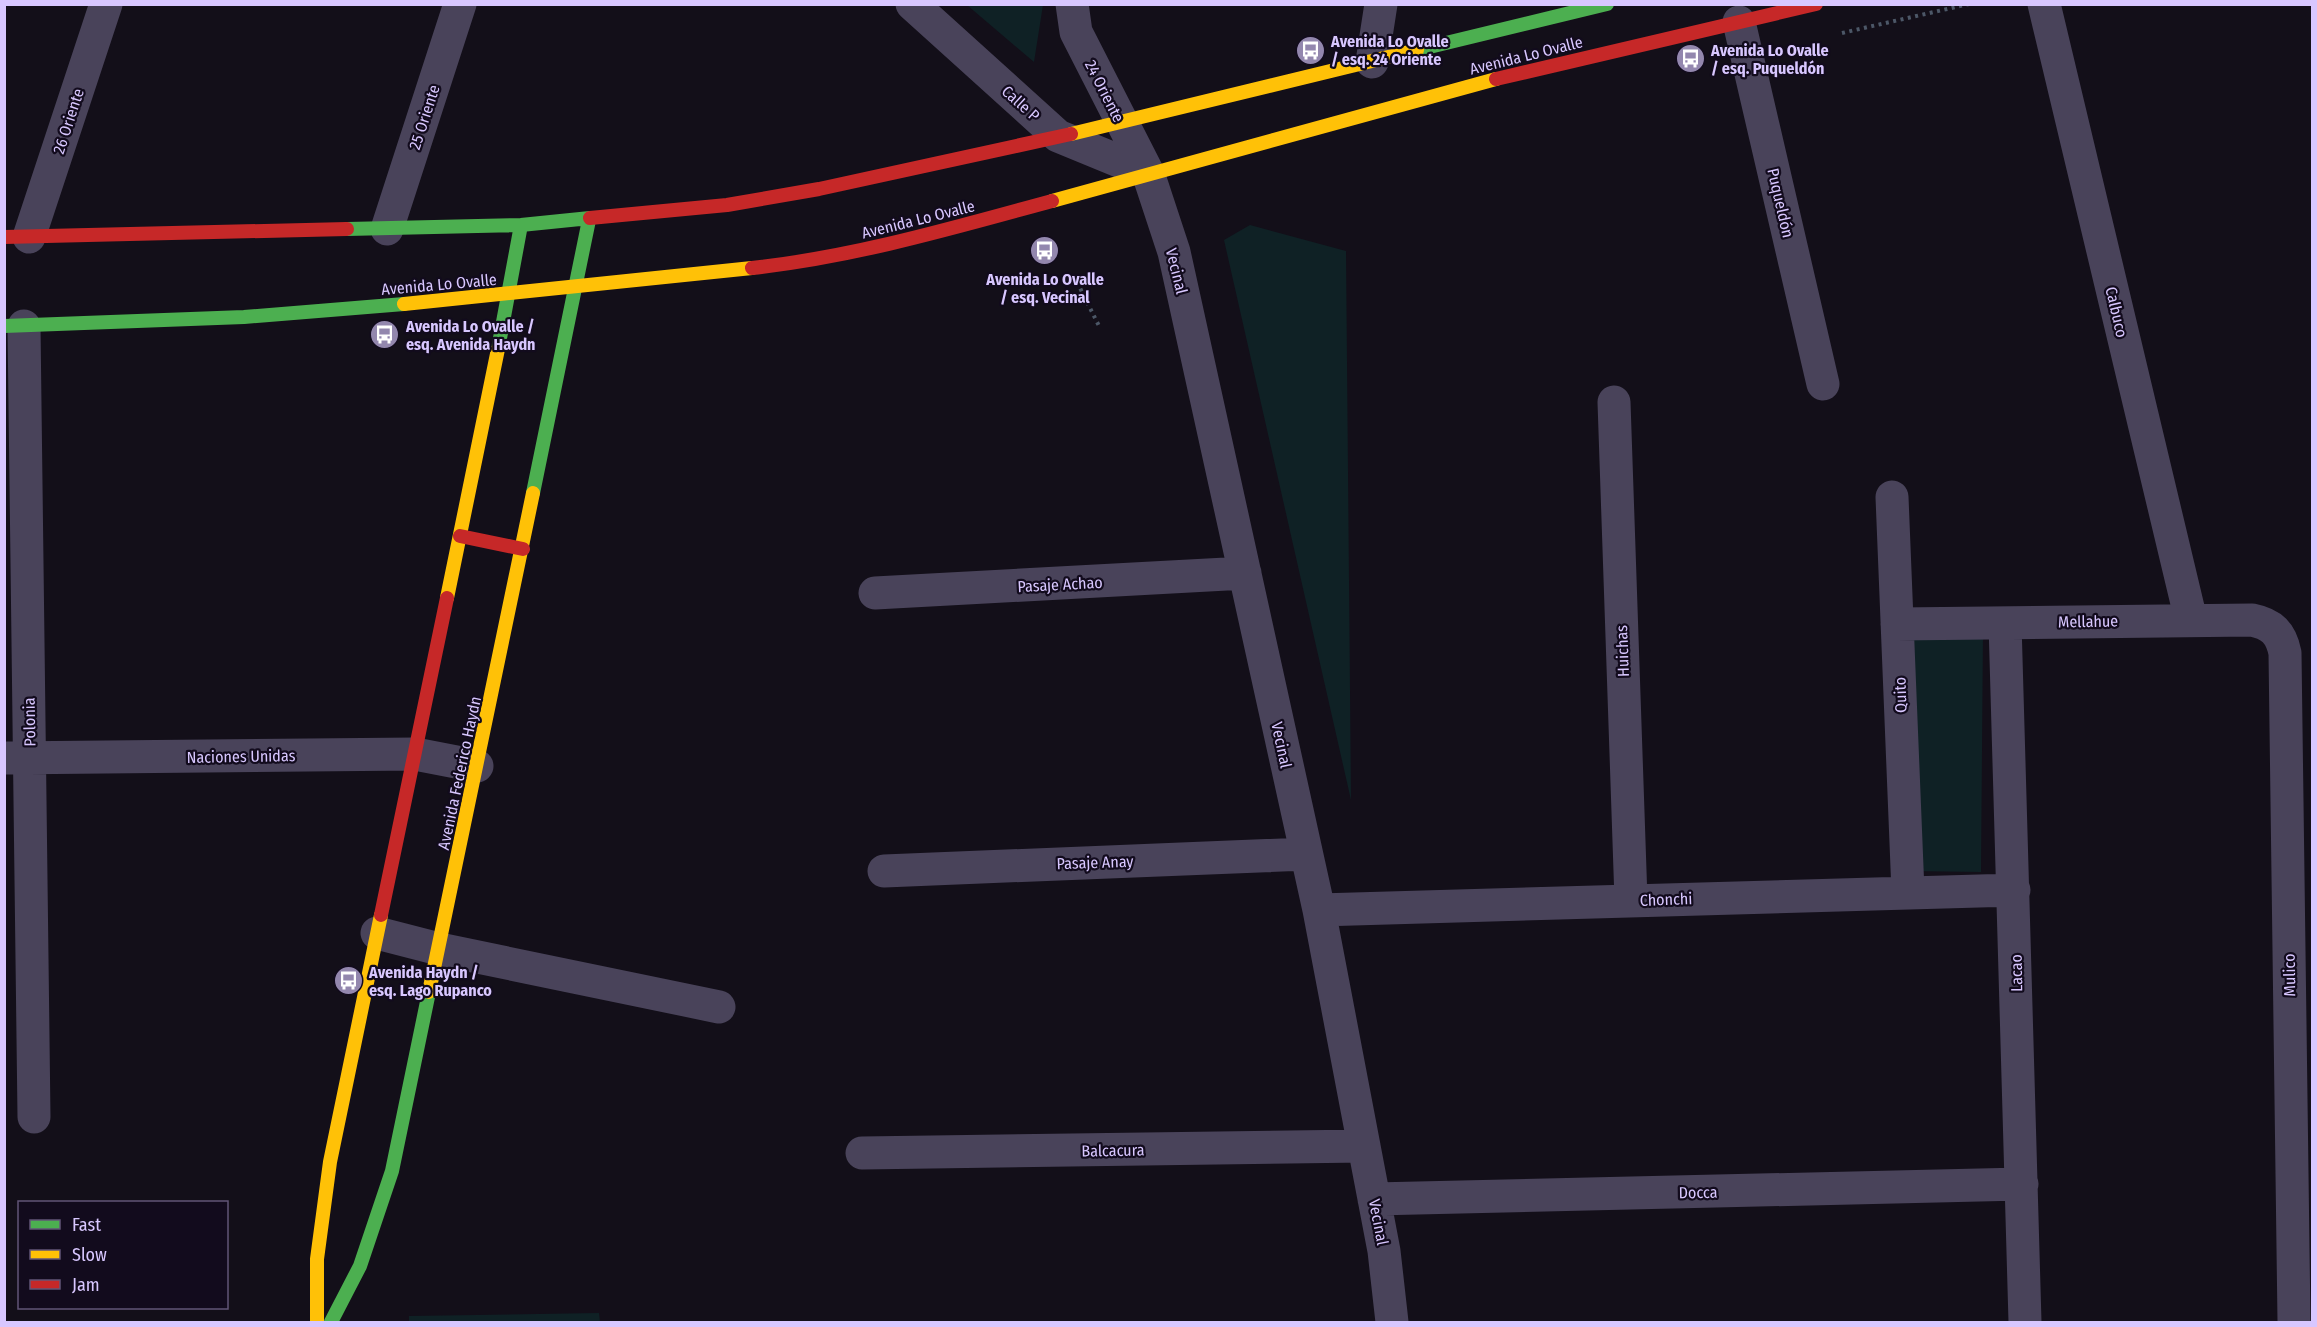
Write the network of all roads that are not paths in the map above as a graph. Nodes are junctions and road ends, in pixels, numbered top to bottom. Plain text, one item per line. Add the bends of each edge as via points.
1 (106, 4) edge
2 (460, 4) edge
3 (912, 4) edge
4 (1072, 4) edge
5 (1381, 4) edge
6 (1607, 4) edge
7 (1816, 4) edge
8 (2044, 4) edge
9 (1739, 22) junction
10 (1372, 62) junction
11 (1121, 123) junction
12 (1058, 136) junction
13 (1148, 173) junction
14 (589, 220) junction
15 (521, 225) junction
16 (387, 229) junction
17 (17, 237) edge
18 (576, 287) junction
19 (509, 294) junction
20 (14, 326) edge
21 (1823, 384) dead end
22 (1614, 402) dead end
23 (1892, 496) dead end
24 (460, 536) junction
25 (523, 549) junction
26 (1245, 573) junction
27 (875, 594) dead end
28 (2191, 620) junction
29 (2005, 623) junction
30 (1897, 624) junction
31 (2276, 630) joint
32 (414, 754) junction
33 (17, 758) edge
34 (477, 766) junction
35 (1306, 854) junction
36 (884, 871) dead end
37 (2014, 890) junction
38 (1908, 892) junction
39 (1631, 900) junction
40 (1318, 910) junction
41 (377, 933) junction
42 (439, 949) junction
43 (719, 1007) dead end
44 (34, 1117) dead end
45 (1364, 1146) junction
46 (862, 1153) dead end
47 (2022, 1185) junction
48 (1374, 1199) junction
49 (2302, 1213) edge
50 (317, 1323) edge
51 (331, 1323) edge
52 (1392, 1323) edge
53 (2025, 1323) edge
54 (2294, 1323) edge

1 - 17 street, 26 Oriente
2 - 16 street, 25 Oriente
3 - 12 street, Calle P
4 - 11 street, 24 Oriente via 1076,32
5 - 10 street
6 - 10 main road, Avenida Lo Ovalle
7 - 9 main road, Avenida Lo Ovalle
8 - 28 street, Calbuco
9 - 13 main road, Avenida Lo Ovalle via 1495,79
9 - 21 street, Puqueldón
10 - 11 main road, Avenida Lo Ovalle
11 - 12 main road, Avenida Lo Ovalle
11 - 13 street, 24 Oriente
12 - 13 street, Calle P
12 - 14 main road, Avenida Lo Ovalle via 807,191 727,205
13 - 18 main road, Avenida Lo Ovalle via 861,251 796,263
13 - 26 street, Vecinal via 1174,252
14 - 15 main road, Avenida Lo Ovalle
14 - 18 main road, Avenida Federico Haydn
15 - 16 main road, Avenida Lo Ovalle
15 - 19 main road
16 - 17 main road, Avenida Lo Ovalle
18 - 19 main road, Avenida Lo Ovalle
18 - 25 main road, Avenida Federico Haydn
19 - 20 main road, Avenida Lo Ovalle via 244,317
19 - 24 main road
20 - 33 street, Polonia
22 - 39 street, Huichas
23 - 30 street, Quito
24 - 25 main road
24 - 32 main road
25 - 34 main road, Avenida Federico Haydn
26 - 27 street, Pasaje Achao
26 - 35 street, Vecinal
28 - 29 street, Mellahue
28 - 31 street, Mellahue via 2252,620 2265,622
29 - 30 street, Mellahue
29 - 37 street, Lacao
30 - 38 street, Quito
31 - 49 street, Mulico via 2285,653
32 - 33 street, Naciones Unidas
32 - 34 street, Naciones Unidas
32 - 41 main road
33 - 44 street, Polonia
34 - 42 main road, Avenida Federico Haydn
35 - 36 street, Pasaje Anay
35 - 40 street, Vecinal
37 - 38 street, Chonchi
37 - 47 street, Lacao
38 - 39 street, Chonchi
39 - 40 street, Chonchi
40 - 45 street, Vecinal
41 - 42 street
41 - 50 main road via 322,1210
42 - 43 street
42 - 51 main road, Avenida Federico Haydn via 392,1171 360,1266
45 - 46 street, Balcacura
45 - 48 street, Vecinal
47 - 48 street, Docca
47 - 53 street, Lacao
48 - 52 street, Vecinal
49 - 54 street, Mulico

